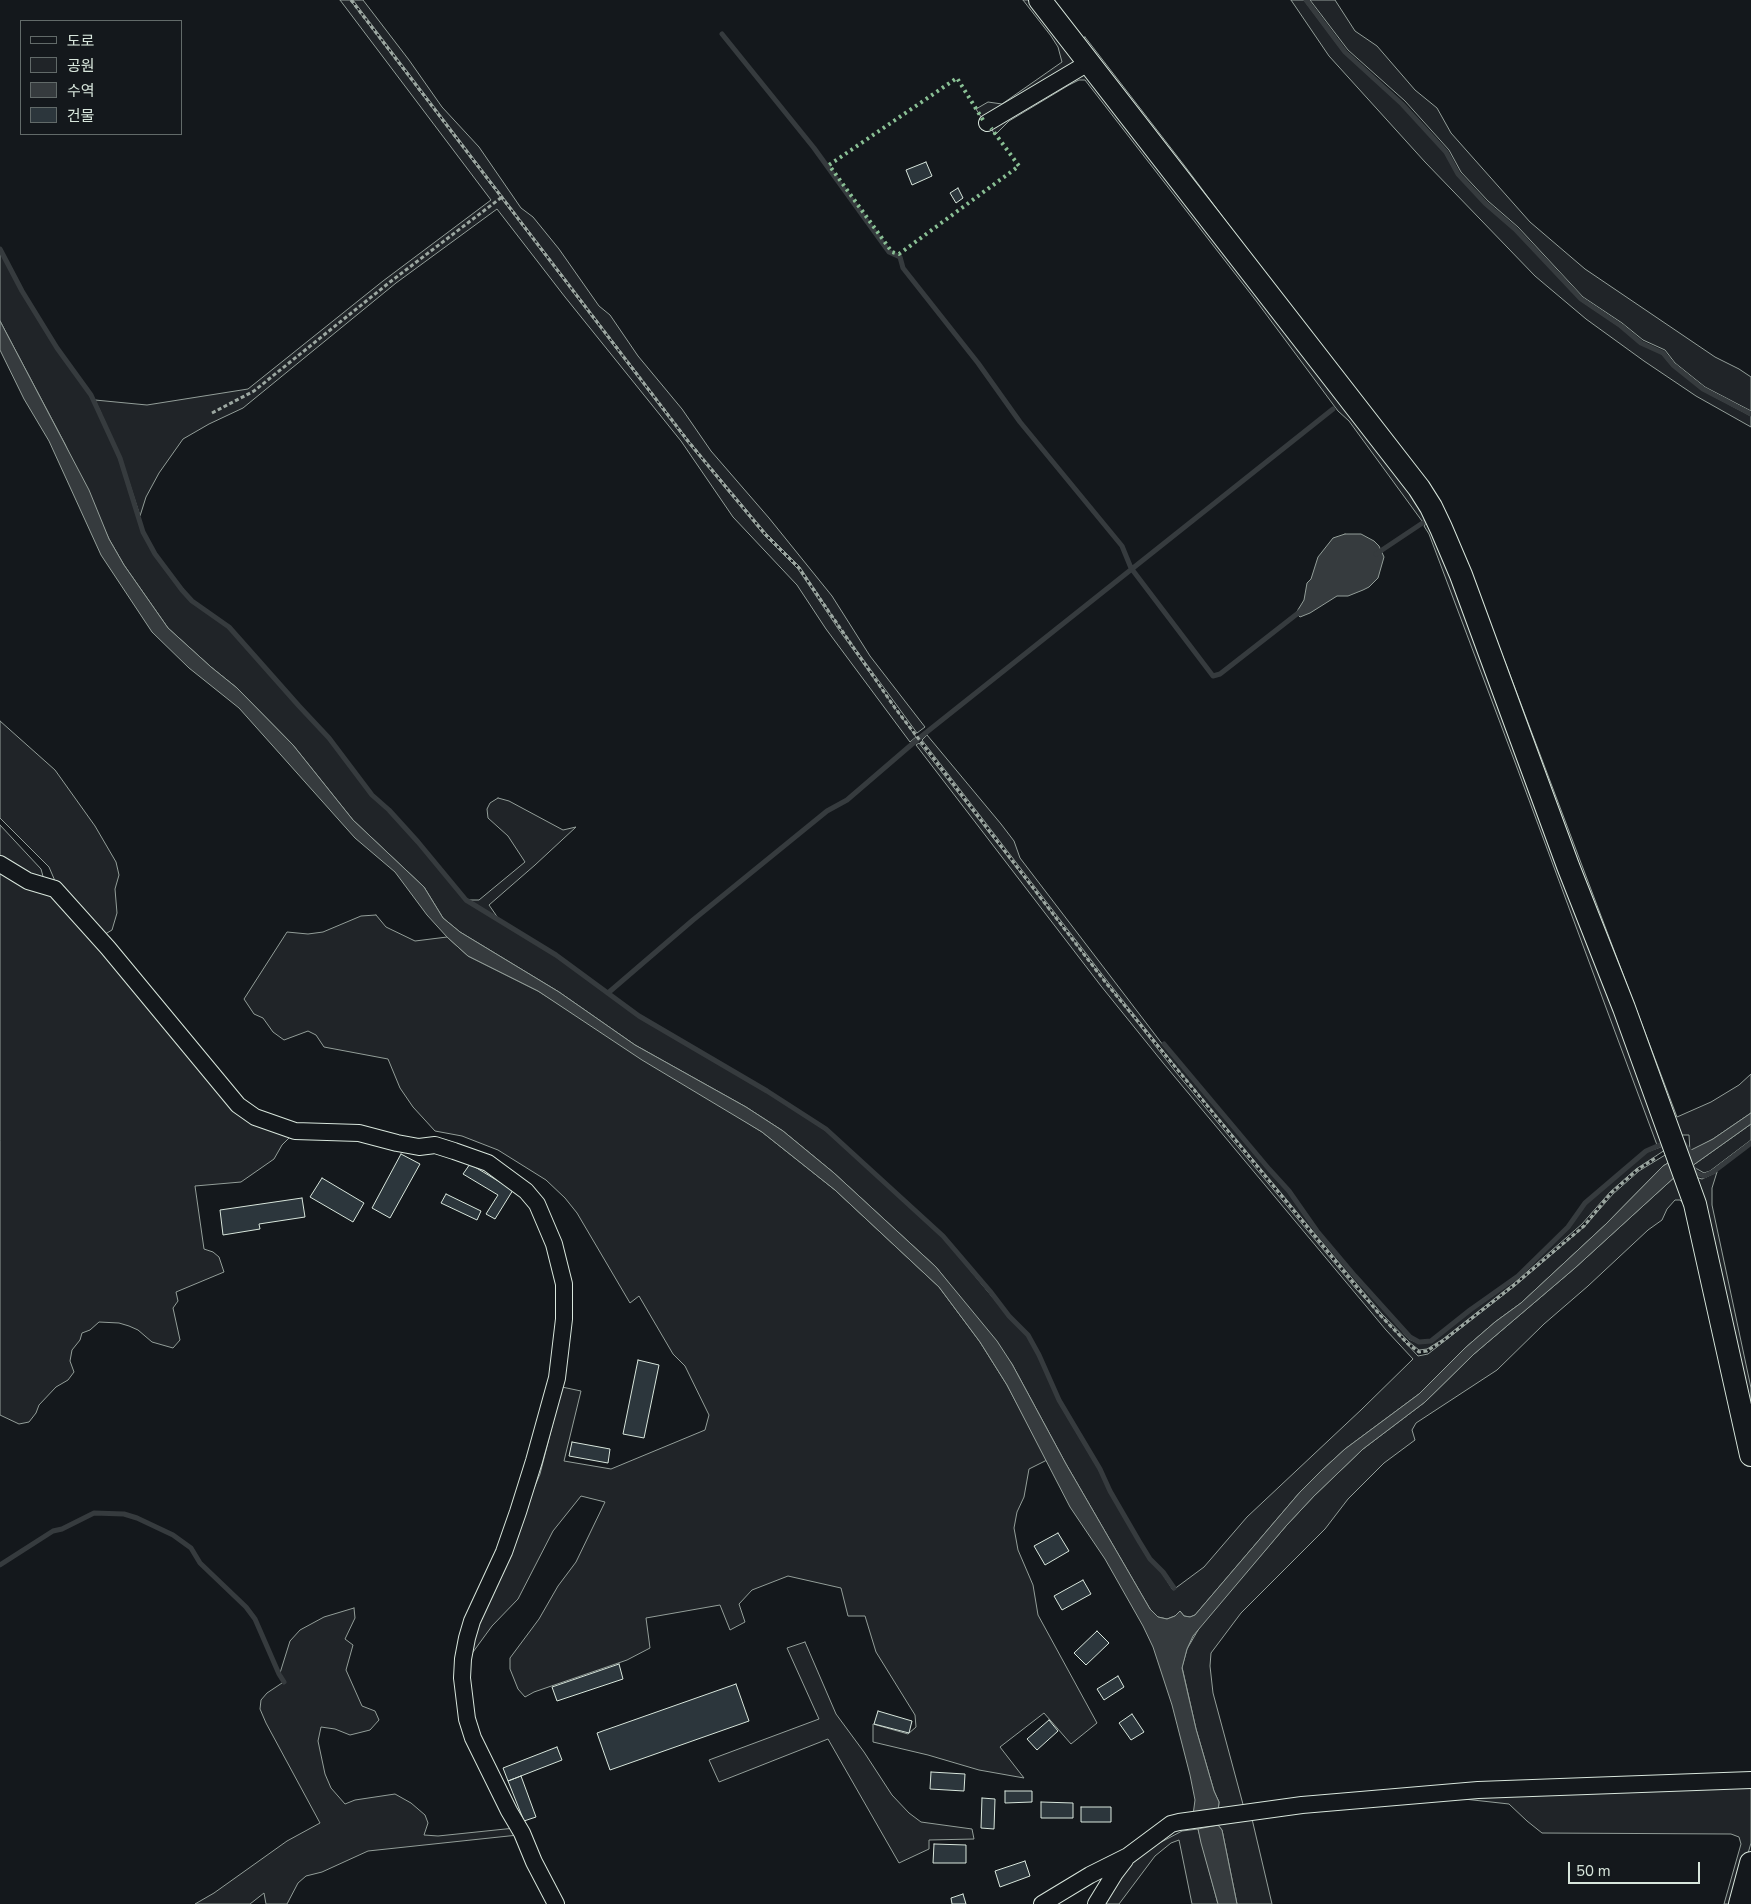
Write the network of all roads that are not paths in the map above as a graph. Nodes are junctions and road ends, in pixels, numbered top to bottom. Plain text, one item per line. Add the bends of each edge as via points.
1 (1040, 0) edge
2 (1088, 63) junction
3 (987, 124) dead end
4 (0, 864) edge
5 (1751, 1455) edge
6 (1751, 1780) edge
7 (1128, 1856) junction
8 (1751, 1863) edge
9 (556, 1904) edge
10 (1042, 1904) edge
11 (1096, 1904) edge
12 (1740, 1904) edge

1 - 2 street
2 - 3 street
2 - 5 street via 1418,488 1442,528 1695,1204
4 - 9 street via 28,881 55,890 153,1001 238,1105 255,1117 294,1131 359,1133 397,1143 420,1147 435,1145 454,1150 488,1162 538,1204 554,1244 564,1284 563,1343 557,1378 518,1512 504,1552 472,1621 462,1659 462,1678 473,1738
6 - 7 street via 1478,1790 1302,1805 1171,1824
7 - 10 street
7 - 11 street
8 - 12 street

